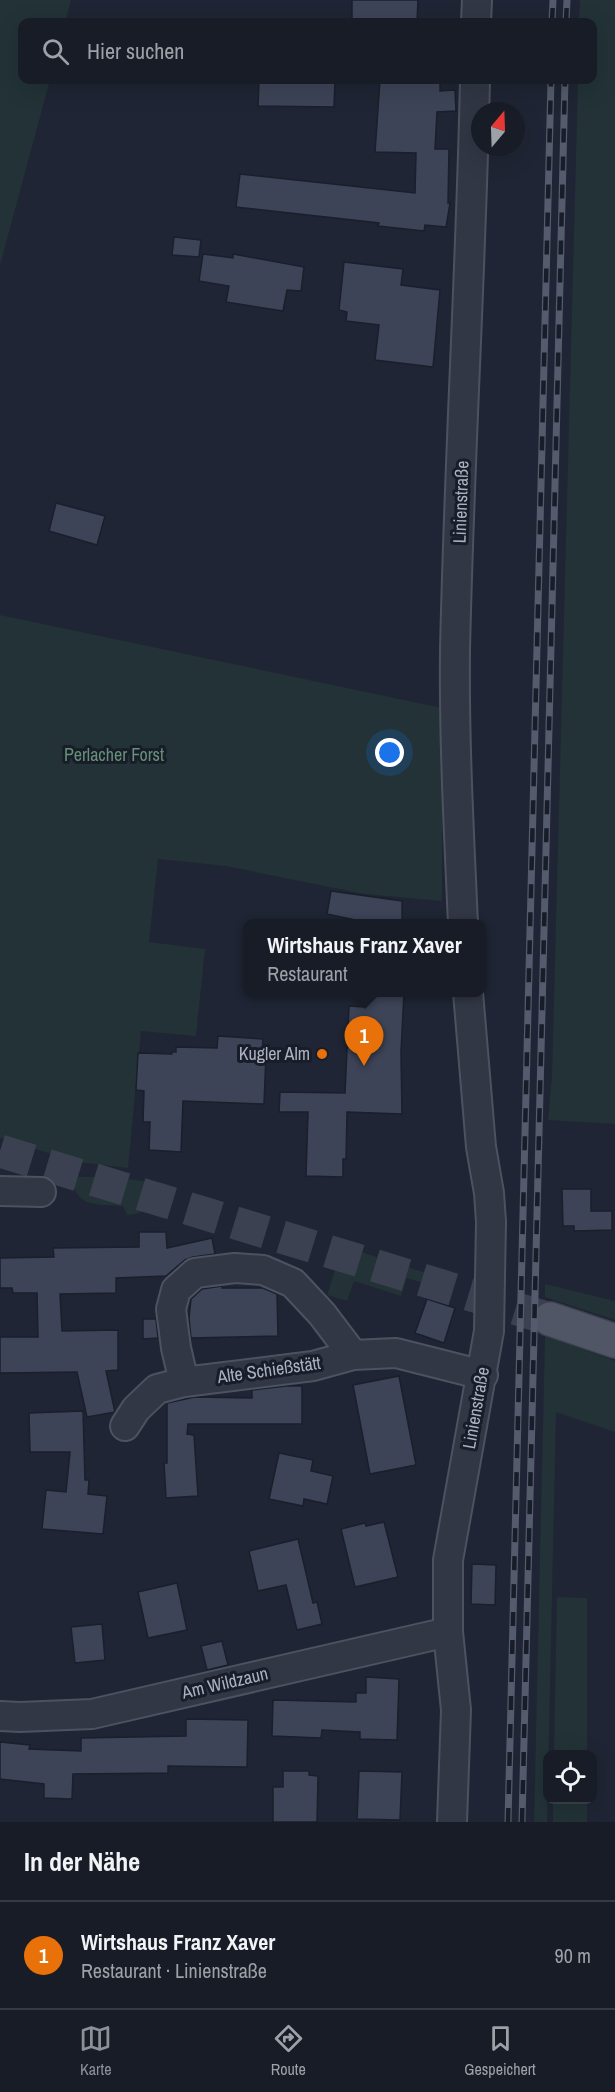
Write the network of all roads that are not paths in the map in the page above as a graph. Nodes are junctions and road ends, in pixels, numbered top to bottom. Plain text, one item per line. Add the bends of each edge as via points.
1 (477, 0) edge
2 (476, 18) edge
3 (475, 84) edge
4 (463, 919) edge
5 (468, 997) edge
6 (0, 1191) edge
7 (40, 1192) dead end
8 (550, 1319) tunnel mouth
9 (615, 1341) edge
10 (353, 1355) junction
11 (483, 1375) junction
12 (184, 1382) junction
13 (125, 1426) dead end
14 (448, 1632) junction
15 (0, 1716) edge
16 (452, 1822) edge

1 - 2 street
3 - 4 street, Linienstraße via 455,652
5 - 11 street, Linienstraße, bridge via 491,1222 489,1331
6 - 7 street
8 - 9 main road
10 - 11 street, Alte Schießstätt via 396,1353
10 - 12 street, Alte Schießstätt via 313,1366
10 - 12 street, Alte Schießstätt via 293,1283 263,1270 235,1268 195,1273 176,1290 171,1309
11 - 14 street, Linienstraße via 448,1560
12 - 13 street, Alte Schießstätt via 157,1389
14 - 15 street, Am Wildzaun via 92,1714
14 - 16 street, Linienstraße via 456,1701

